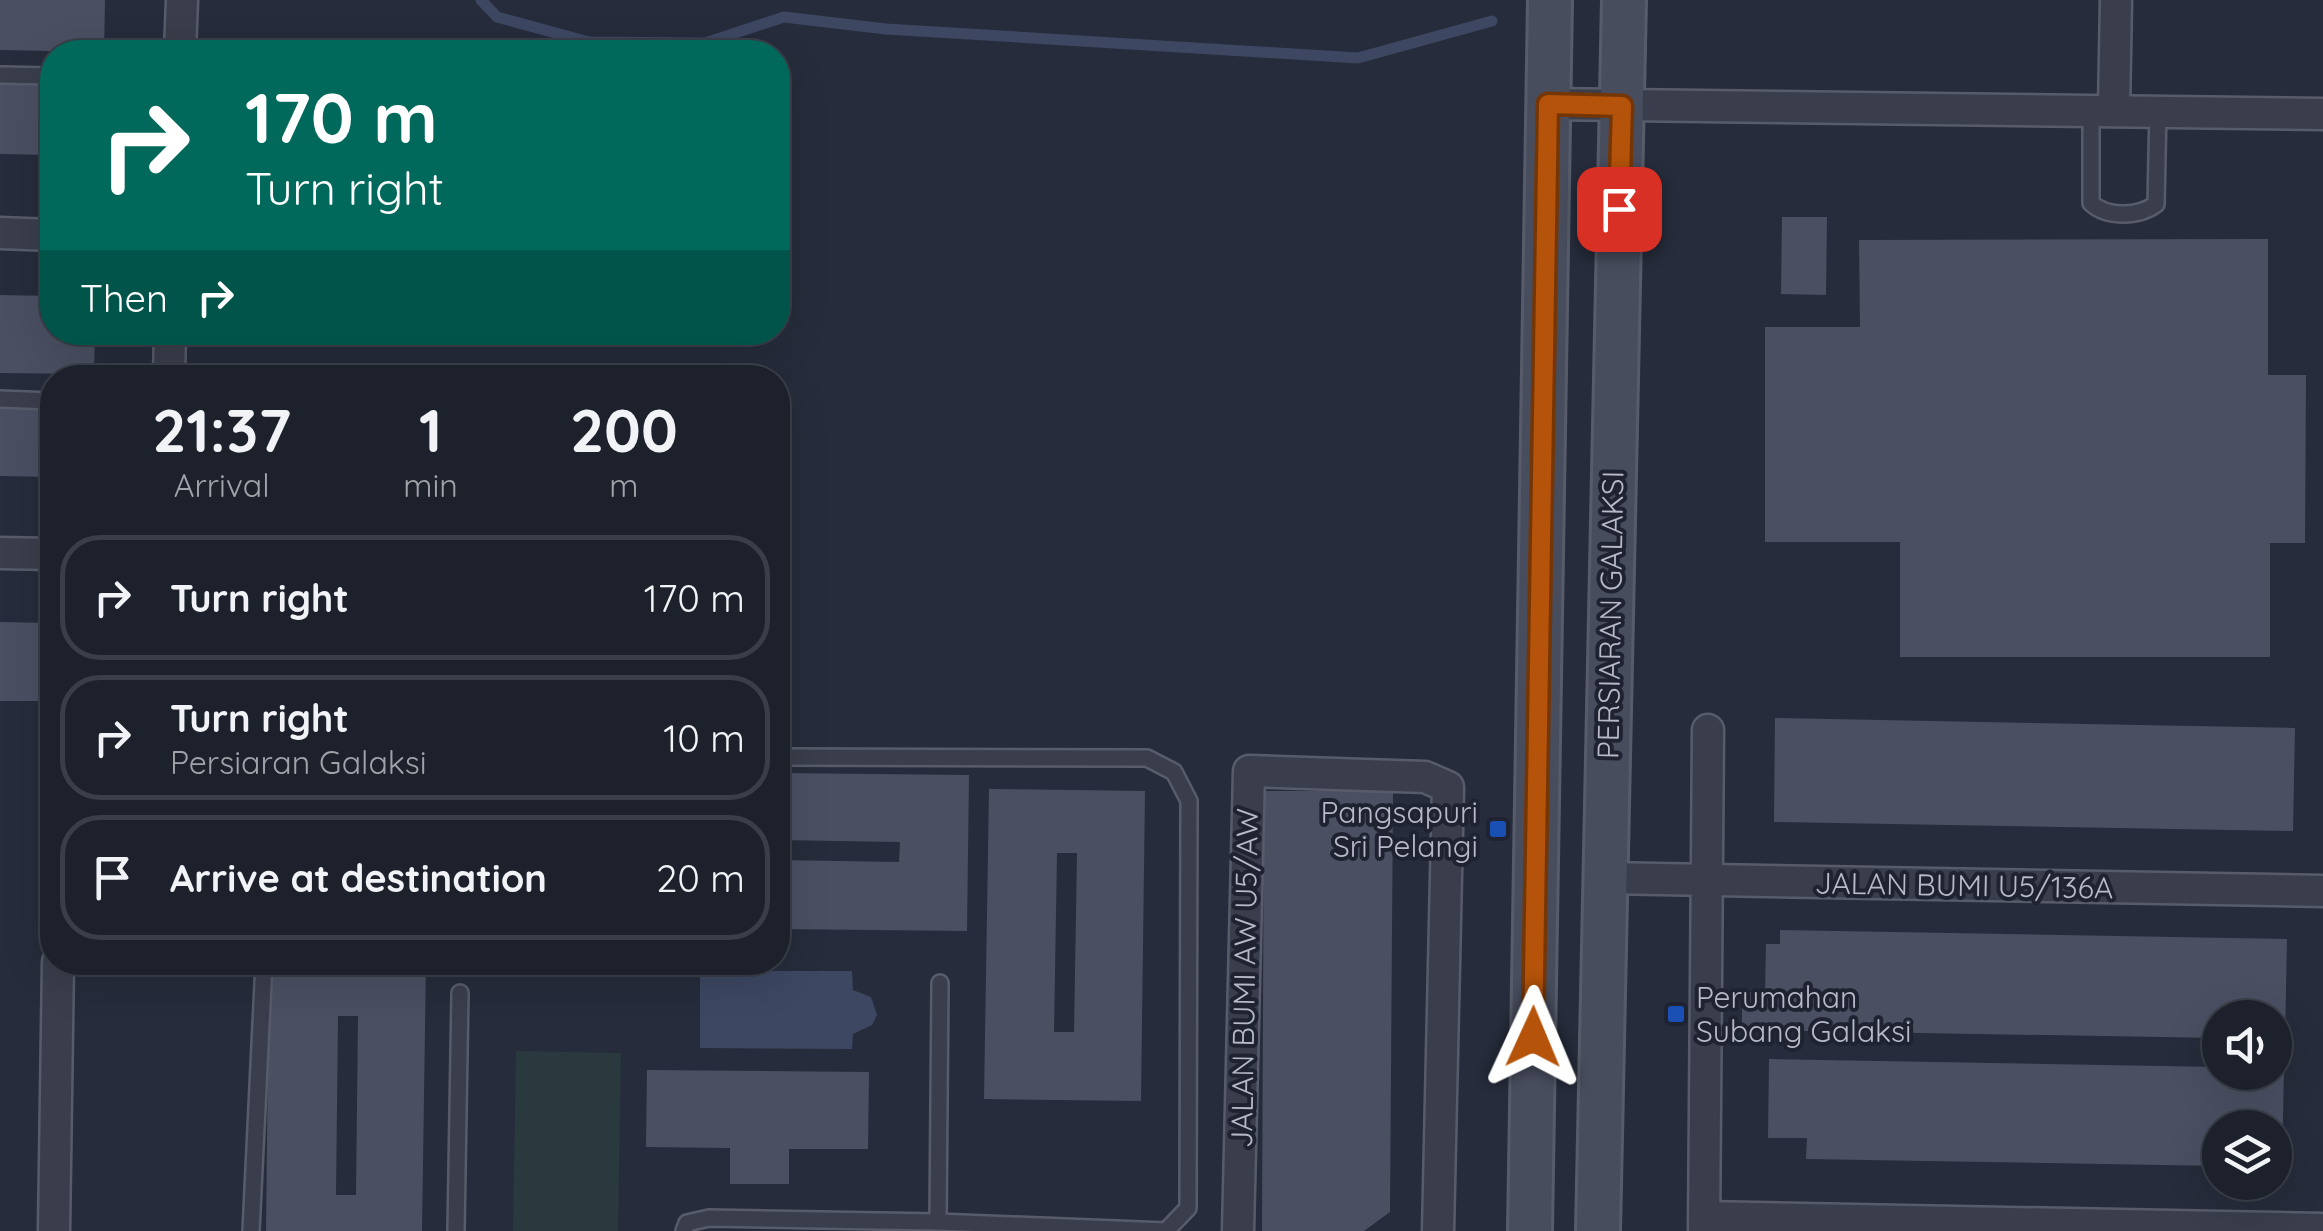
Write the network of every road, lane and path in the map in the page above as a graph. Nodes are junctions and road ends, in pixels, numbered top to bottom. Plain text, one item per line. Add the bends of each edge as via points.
1 (182, 0) edge
2 (1550, 0) edge
3 (1624, 0) edge
4 (2116, 0) edge
5 (180, 40) edge
6 (0, 75) edge
7 (40, 76) edge
8 (1548, 104) junction
9 (1622, 106) junction
10 (2102, 108) junction
11 (2158, 110) junction
12 (2323, 114) edge
13 (0, 233) edge
14 (40, 235) edge
15 (0, 399) edge
16 (40, 400) edge
17 (0, 553) edge
18 (40, 554) edge
19 (1708, 730) dead end
20 (790, 757) edge
21 (1604, 878) junction
22 (1709, 880) junction
23 (2323, 892) edge
24 (58, 975) edge
25 (263, 975) edge
26 (940, 984) dead end
27 (460, 993) dead end
28 (938, 1222) junction
29 (1704, 1224) edge
30 (2323, 1229) edge
31 (54, 1231) edge
32 (251, 1231) edge
33 (456, 1231) edge
34 (684, 1231) edge
35 (1238, 1231) edge
36 (1438, 1231) edge
37 (1530, 1231) edge
38 (1598, 1231) edge

1 - 5 street
2 - 8 main road
3 - 9 main road, PERSIARAN GALAKSI
4 - 10 street
6 - 7 lane
8 - 9 street
8 - 37 main road
9 - 10 street
9 - 21 main road, PERSIARAN GALAKSI
10 - 11 street
10 - 11 lane via 2091,203 2102,212 2142,213 2156,204
11 - 12 street
13 - 14 street
15 - 16 lane
17 - 18 street
19 - 22 street
20 - 28 lane via 1147,758 1174,772 1189,801 1188,1208 1166,1231
21 - 22 street, JALAN BUMI U5/136A
21 - 38 main road, PERSIARAN GALAKSI
22 - 23 street, JALAN BUMI U5/136A
22 - 29 street
24 - 31 street
25 - 32 lane
26 - 28 lane
27 - 33 lane
28 - 34 lane via 709,1218 688,1222
29 - 30 street
35 - 36 street, JALAN BUMI AW U5/AW via 1248,771 1424,777 1448,787

